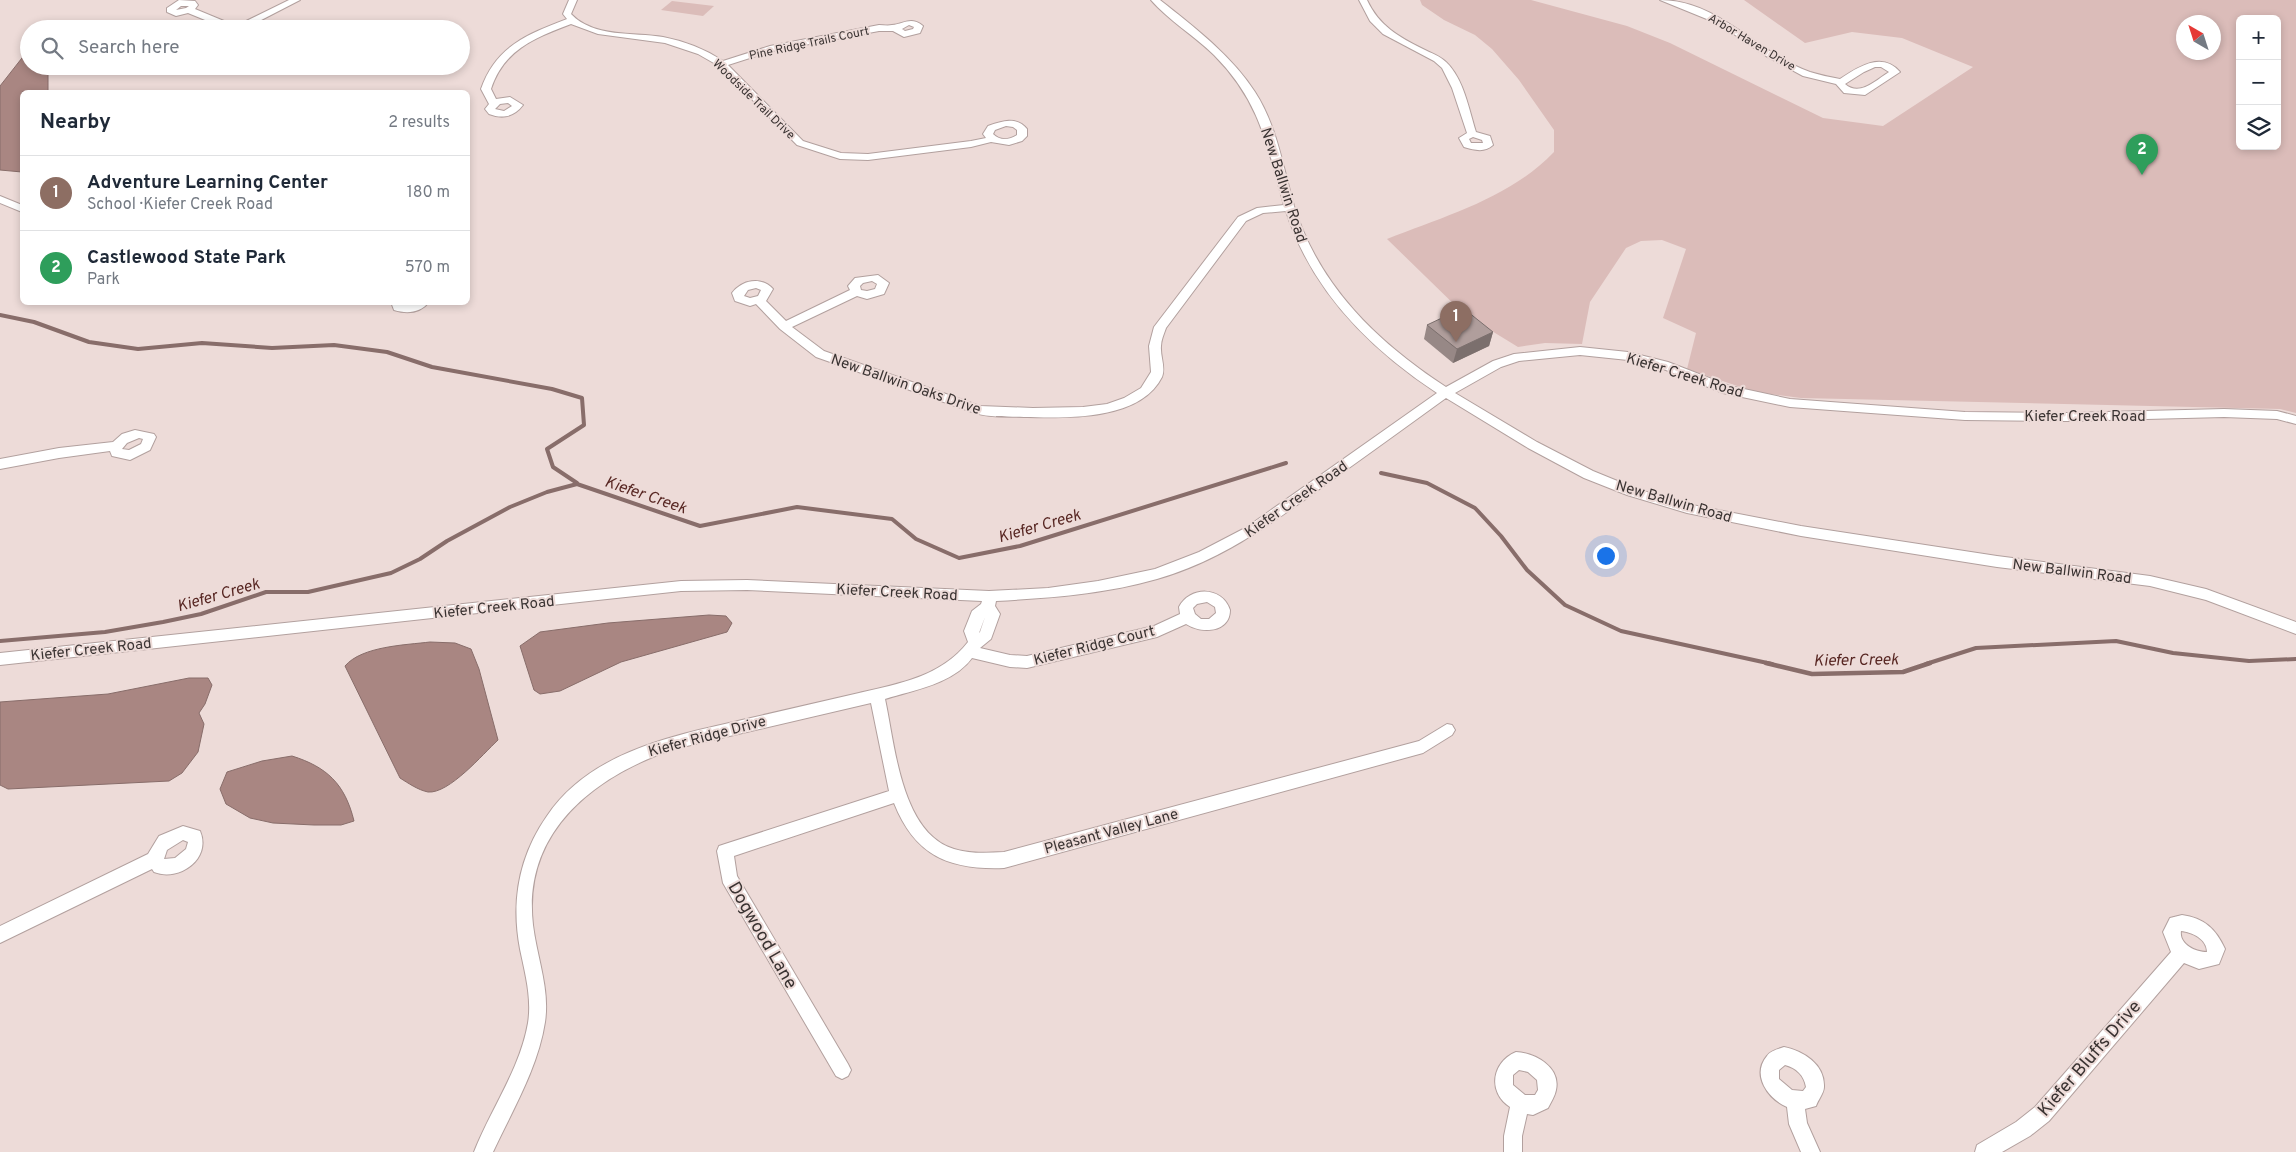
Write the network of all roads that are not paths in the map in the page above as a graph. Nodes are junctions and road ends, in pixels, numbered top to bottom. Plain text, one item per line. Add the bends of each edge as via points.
1 (296, 0) edge
2 (573, 0) edge
3 (1155, 0) edge
4 (1363, 0) edge
5 (1664, 0) edge
6 (189, 10) dead end
7 (214, 20) edge
8 (255, 20) edge
9 (571, 21) junction
10 (896, 28) dead end
11 (722, 64) junction
12 (1841, 82) junction
13 (494, 104) dead end
14 (1472, 134) dead end
15 (992, 139) dead end
16 (0, 199) edge
17 (20, 208) edge
18 (1290, 208) junction
19 (856, 292) dead end
20 (759, 300) dead end
21 (398, 305) edge
22 (419, 305) edge
23 (784, 326) junction
24 (1445, 393) junction
25 (2296, 420) edge
26 (116, 446) dead end
27 (0, 464) edge
28 (989, 601) junction
29 (1188, 617) dead end
30 (2296, 628) edge
31 (973, 648) junction
32 (0, 659) edge
33 (877, 694) junction
34 (1447, 730) dead end
35 (898, 795) junction
36 (155, 859) dead end
37 (0, 935) edge
38 (2182, 952) dead end
39 (842, 1070) dead end
40 (1795, 1102) dead end
41 (1520, 1103) dead end
42 (483, 1152) edge
43 (1513, 1152) edge
44 (1811, 1152) edge
45 (1984, 1152) edge

1 - 8 street
2 - 9 street via 567,14
3 - 18 street, New Ballwin Road via 1207,42 1250,93 1262,115
4 - 14 street via 1368,15 1381,28 1436,59 1449,70
5 - 12 street, Arbor Haven Drive via 1722,22 1806,74
6 - 7 street
9 - 11 street, Woodside Trail Drive via 594,31 681,44
9 - 13 street via 525,40 500,61 491,73 486,89
10 - 11 street, Pine Ridge Trails Court via 879,28 770,49
11 - 15 street, Woodside Trail Drive via 800,143 825,152 868,157
12 - 12 street, Arbor Haven Drive via 1847,91 1862,93 1895,72 1886,65 1872,64
16 - 17 street
18 - 23 street, New Ballwin Oaks Drive via 1261,210 1242,218 1160,327 1155,346 1158,369 1150,387 1132,400 1104,410 979,410 820,354
18 - 24 street, New Ballwin Road via 1306,251 1328,288 1388,351
19 - 23 street
20 - 23 street, New Ballwin Oaks Drive
21 - 22 street via 406,309
24 - 25 street, Kiefer Creek Road via 1497,364 1518,357 1580,351 1628,356 1727,390 1790,403 1966,416 2068,417 2224,412 2277,415
24 - 28 street, Kiefer Creek Road via 1252,531 1204,556 1156,574 1098,586
24 - 30 street, New Ballwin Road via 1555,458 1632,492 1773,527 2154,582 2239,605
26 - 27 street via 59,452
28 - 31 street, Kiefer Ridge Drive via 993,614 986,635
28 - 32 street, Kiefer Creek Road via 747,585 681,586
29 - 31 street, Kiefer Ridge Court via 1157,631 1027,662 1010,661
31 - 33 street, Kiefer Ridge Drive via 952,669 935,678
33 - 35 street, Pleasant Valley Lane
33 - 42 street, Kiefer Ridge Drive via 650,749 621,761 568,801 536,849 524,896 538,1008 535,1029
34 - 35 street, Pleasant Valley Lane via 1423,746 1004,860 982,862 946,855 932,847 912,826
35 - 39 street, Dogwood Lane via 725,851 729,878
36 - 37 street
38 - 45 street, Kiefer Bluffs Drive via 2042,1114
40 - 44 street via 1798,1124
41 - 43 street

